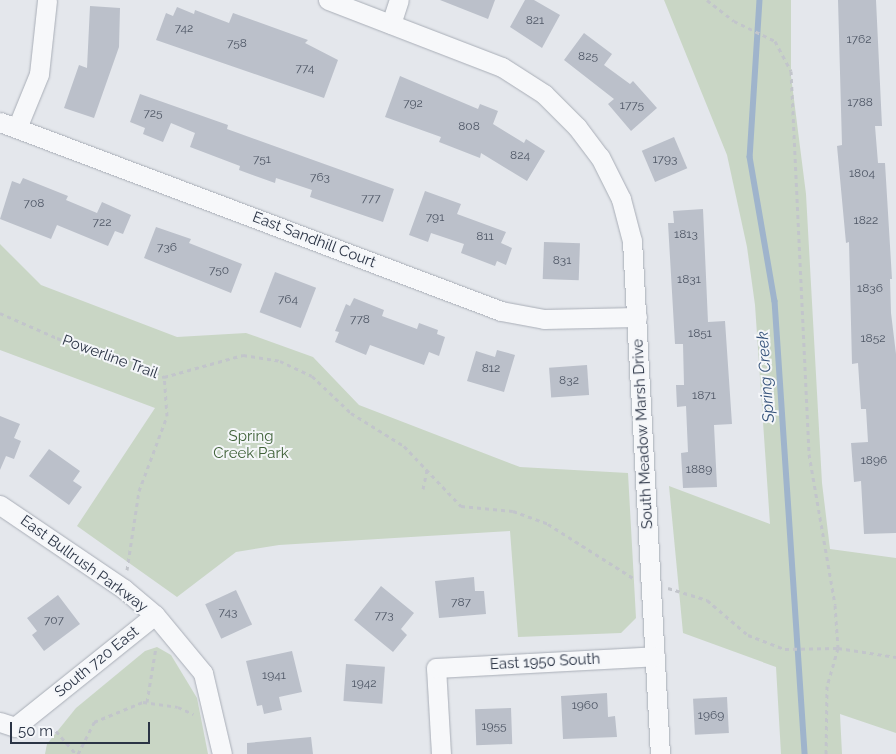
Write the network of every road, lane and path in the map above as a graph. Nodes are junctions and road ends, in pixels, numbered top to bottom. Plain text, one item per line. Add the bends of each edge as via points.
1 (47, 0) edge
2 (328, 0) edge
3 (399, 0) edge
4 (707, 0) edge
5 (391, 24) junction
6 (8, 125) edge
7 (0, 313) edge
8 (637, 317) junction
9 (164, 377) junction
10 (427, 470) junction
11 (422, 489) dead end
12 (0, 505) edge
13 (127, 567) dead end
14 (631, 577) dead end
15 (668, 588) dead end
16 (155, 615) junction
17 (158, 647) dead end
18 (838, 648) junction
19 (655, 656) junction
20 (896, 657) edge
21 (147, 702) junction
22 (198, 716) dead end
23 (8, 725) edge
24 (56, 731) dead end
25 (77, 754) edge
26 (222, 754) edge
27 (441, 754) edge
28 (660, 754) edge
29 (826, 754) edge

1 - 6 street via 39,74
2 - 5 street, South Meadow Marsh Drive
3 - 5 street
4 - 18 path via 746,27 775,41 791,71 809,454 835,605
5 - 8 street, South Meadow Marsh Drive via 502,67 544,94 577,127 600,157 621,199 632,241
6 - 8 street, East Sandhill Court via 501,310 544,319
7 - 9 path, Powerline Trail via 57,338
8 - 19 street, South Meadow Marsh Drive
9 - 10 path, Powerline Trail via 242,355 280,361 312,376 351,413 404,446
9 - 13 path via 167,416 139,491
10 - 11 path
10 - 14 path, Powerline Trail via 461,506 513,512 548,524
12 - 16 street, East Bullrush Parkway via 124,589
15 - 18 path via 707,600 748,636 784,649
16 - 23 street, South 720 East
16 - 26 street, East Bullrush Parkway via 203,673
17 - 21 path
18 - 20 path
18 - 29 path via 827,686
19 - 27 street, East 1950 South via 436,668
19 - 28 street, South Meadow Marsh Drive
21 - 22 path via 178,707
21 - 25 path via 94,722
24 - 25 path

